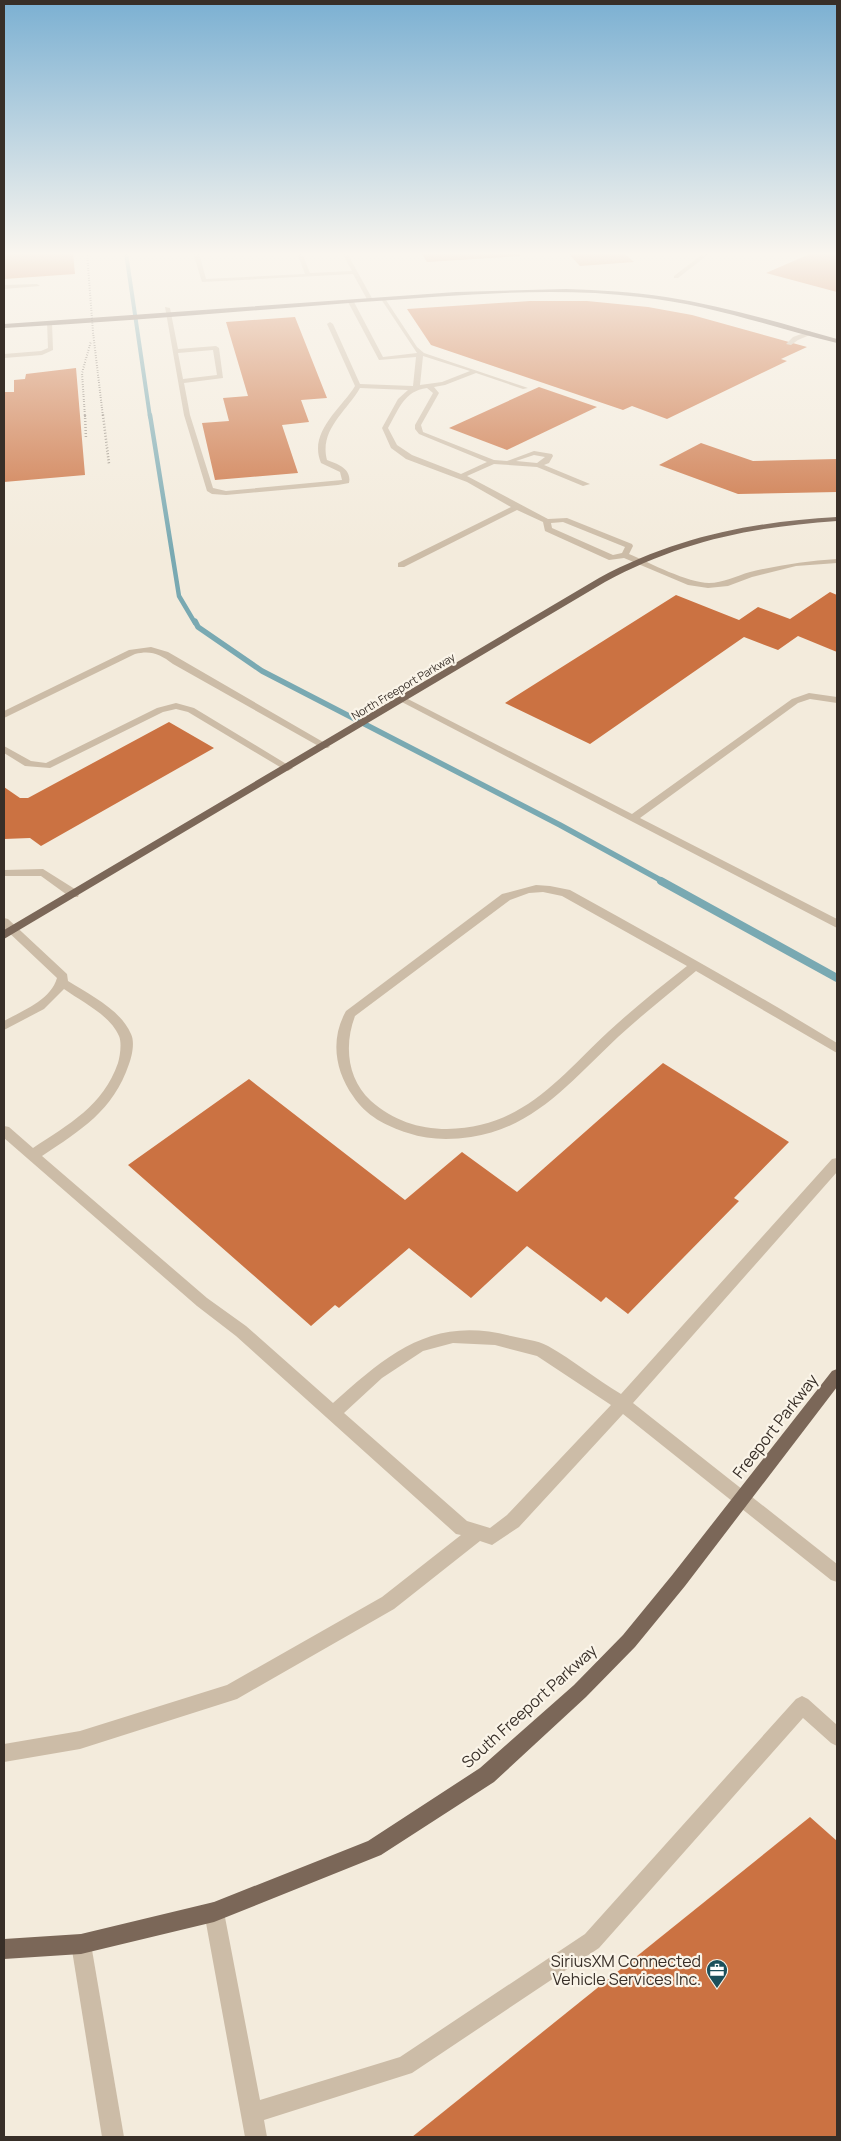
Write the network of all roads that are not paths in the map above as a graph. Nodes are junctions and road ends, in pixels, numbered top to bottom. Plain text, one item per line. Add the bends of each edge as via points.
1 (42, 353) edge
2 (176, 353) edge
3 (217, 353) edge
4 (343, 353) edge
5 (378, 353) edge
6 (422, 354) junction
7 (4, 356) edge
8 (476, 371) junction
9 (181, 380) junction
10 (358, 386) junction
11 (430, 386) junction
12 (414, 388) junction
13 (525, 388) dead end
14 (493, 462) junction
15 (505, 462) junction
16 (538, 465) junction
17 (460, 476) junction
18 (586, 484) dead end
19 (517, 507) junction
20 (837, 520) edge
21 (547, 521) junction
22 (625, 555) junction
23 (639, 561) junction
24 (837, 561) edge
25 (818, 563) junction
26 (401, 564) dead end
27 (837, 570) edge
28 (837, 700) edge
29 (399, 703) junction
30 (4, 715) edge
31 (325, 746) junction
32 (4, 749) edge
33 (288, 768) junction
34 (633, 818) junction
35 (4, 873) edge
36 (74, 894) junction
37 (837, 924) edge
38 (7, 929) edge
39 (695, 965) junction
40 (63, 983) junction
41 (4, 1026) edge
42 (837, 1049) edge
43 (4, 1131) edge
44 (32, 1156) junction
45 (837, 1163) edge
46 (837, 1376) edge
47 (622, 1404) junction
48 (332, 1413) junction
49 (742, 1499) junction
50 (477, 1533) junction
51 (837, 1574) edge
52 (837, 1737) edge
53 (4, 1753) edge
54 (214, 1912) junction
55 (81, 1944) junction
56 (4, 1949) edge
57 (251, 2113) junction
58 (113, 2137) edge
59 (256, 2137) edge

1 - 7 street
2 - 9 street
3 - 9 street via 221,377
4 - 10 street
5 - 6 street via 381,359
6 - 8 street
6 - 12 street
8 - 11 street
8 - 13 street
9 - 10 street via 187,415 210,489 226,493 346,481 345,470 324,461 322,436
10 - 12 street
11 - 12 street
11 - 14 street via 436,392 418,429 421,433
12 - 17 street via 400,400 391,415 385,428 387,434 394,446 410,457
14 - 15 street
14 - 17 street
15 - 16 street
15 - 16 street via 534,453 549,456
16 - 18 street
17 - 19 street
19 - 21 street
19 - 26 street
20 - 23 main road, North Freeport Parkway via 766,526 722,534
21 - 22 street via 548,529 612,558
21 - 22 street via 564,520 630,546
22 - 23 street
23 - 25 street via 691,583 708,586 796,564
23 - 29 main road, North Freeport Parkway
24 - 25 street
25 - 27 street
28 - 34 street via 809,696 795,700
29 - 31 main road, North Freeport Parkway
29 - 34 street
30 - 31 street via 132,652 161,650 176,662
31 - 33 main road, North Freeport Parkway
32 - 33 street via 28,764 47,766 160,710 176,706 191,710
33 - 36 main road, North Freeport Parkway
34 - 37 street
35 - 36 street via 43,872
36 - 38 main road, North Freeport Parkway
38 - 40 street via 52,966 63,977
39 - 39 street via 566,892 544,888 521,891 506,897 350,1014 341,1044 344,1067 352,1088 368,1106 392,1124 423,1132 460,1134 496,1128 539,1104 605,1041
39 - 42 street
40 - 41 street via 57,993
40 - 44 street via 109,1014 126,1036 125,1061 114,1089 97,1111
43 - 44 street
44 - 48 street
45 - 47 street
46 - 49 main road, Freeport Parkway
47 - 48 street via 541,1350 495,1338 453,1336 419,1346 377,1373
47 - 49 street
47 - 50 street via 513,1521 492,1537
48 - 50 street via 462,1528
49 - 51 street
49 - 54 main road, South Freeport Parkway via 629,1641 488,1775 374,1848
50 - 53 street via 388,1603 231,1693 80,1740
52 - 57 street via 802,1704 592,1940 405,2066
54 - 55 main road, South Freeport Parkway
54 - 57 street
55 - 56 main road, South Freeport Parkway
55 - 58 street
57 - 59 street

